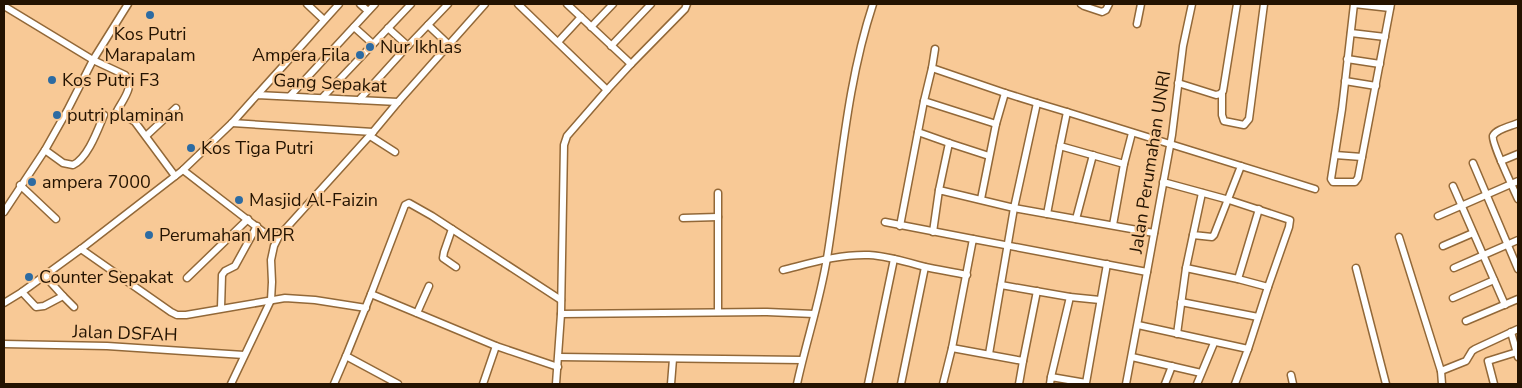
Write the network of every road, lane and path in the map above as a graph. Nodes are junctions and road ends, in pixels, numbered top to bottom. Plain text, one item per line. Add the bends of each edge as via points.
1 (128, 4) edge
2 (307, 4) edge
3 (339, 4) edge
4 (360, 4) edge
5 (375, 4) edge
6 (448, 4) edge
7 (485, 4) edge
8 (518, 4) edge
9 (613, 4) edge
10 (651, 4) edge
11 (687, 4) edge
12 (873, 4) edge
13 (1081, 4) edge
14 (1109, 4) edge
15 (1141, 4) edge
16 (1192, 4) edge
17 (1237, 4) edge
18 (1264, 4) edge
19 (1354, 4) edge
20 (407, 5) edge
21 (570, 5) edge
22 (4, 6) edge
23 (1391, 6) edge
24 (368, 11) junction
25 (581, 17) junction
26 (324, 20) junction
27 (1137, 24) dead end
28 (428, 25) junction
29 (354, 27) junction
30 (591, 27) junction
31 (388, 28) junction
32 (1351, 33) junction
33 (1386, 37) junction
34 (558, 42) junction
35 (373, 44) junction
36 (448, 44) junction
37 (408, 46) junction
38 (611, 46) junction
39 (935, 49) dead end
40 (93, 60) junction
41 (1348, 60) junction
42 (631, 64) junction
43 (1380, 64) junction
44 (932, 68) junction
45 (1345, 81) junction
46 (1178, 83) junction
47 (1376, 86) junction
48 (607, 90) junction
49 (1005, 93) junction
50 (1222, 93) junction
51 (257, 94) junction
52 (290, 96) junction
53 (323, 98) junction
54 (359, 100) junction
55 (924, 101) junction
56 (398, 102) junction
57 (1037, 103) junction
58 (176, 108) dead end
59 (1067, 112) junction
60 (104, 114) dead end
61 (232, 122) junction
62 (996, 124) junction
63 (1518, 124) edge
64 (918, 132) junction
65 (1132, 133) junction
66 (372, 134) junction
67 (146, 136) junction
68 (949, 143) junction
69 (1170, 145) junction
70 (1060, 146) junction
71 (45, 150) junction
72 (395, 152) dead end
73 (1518, 154) edge
74 (1093, 155) junction
75 (1336, 155) junction
76 (989, 156) junction
77 (1362, 157) junction
78 (1501, 161) junction
79 (1473, 163) dead end
80 (1124, 164) junction
81 (1241, 166) junction
82 (183, 170) junction
83 (175, 176) junction
84 (1163, 182) junction
85 (1515, 183) edge
86 (20, 185) junction
87 (1453, 186) dead end
88 (1315, 189) dead end
89 (939, 190) junction
90 (1202, 192) junction
91 (718, 193) dead end
92 (1486, 196) junction
93 (981, 199) junction
94 (1518, 199) edge
95 (1229, 200) junction
96 (1461, 206) junction
97 (1014, 208) junction
98 (1260, 209) junction
99 (4, 212) edge
100 (1047, 214) junction
101 (1438, 216) dead end
102 (718, 217) junction
103 (683, 218) dead end
104 (56, 219) dead end
105 (248, 219) junction
106 (1076, 219) junction
107 (885, 222) dead end
108 (1113, 225) junction
109 (257, 226) junction
110 (900, 226) junction
111 (452, 229) junction
112 (933, 232) junction
113 (1154, 233) junction
114 (1473, 233) junction
115 (1193, 235) junction
116 (1399, 237) dead end
117 (973, 240) junction
118 (1518, 240) edge
119 (275, 241) junction
120 (1508, 244) junction
121 (1008, 246) junction
122 (1443, 246) dead end
123 (81, 249) junction
124 (1483, 255) junction
125 (827, 259) junction
126 (894, 259) junction
127 (1107, 264) junction
128 (456, 267) dead end
129 (925, 267) junction
130 (1186, 268) junction
131 (1356, 268) dead end
132 (1454, 268) dead end
133 (1518, 269) edge
134 (782, 270) dead end
135 (1147, 272) junction
136 (44, 275) junction
137 (967, 275) junction
138 (187, 278) dead end
139 (1238, 279) junction
140 (1494, 280) junction
141 (1002, 285) junction
142 (430, 286) dead end
143 (1268, 287) junction
144 (1037, 291) junction
145 (22, 292) junction
146 (371, 294) junction
147 (63, 296) junction
148 (1070, 297) junction
149 (1453, 298) dead end
150 (1518, 299) edge
151 (271, 300) junction
152 (561, 300) junction
153 (1100, 300) junction
154 (1181, 302) junction
155 (4, 303) edge
156 (1505, 305) junction
157 (74, 306) dead end
158 (221, 308) junction
159 (366, 308) junction
160 (718, 312) junction
161 (417, 313) junction
162 (561, 314) junction
163 (814, 314) junction
164 (1258, 317) junction
165 (1466, 322) dead end
166 (1138, 325) junction
167 (1518, 329) edge
168 (1511, 332) junction
169 (1177, 334) junction
170 (1214, 343) junction
171 (4, 344) edge
172 (496, 346) junction
173 (952, 348) junction
174 (1248, 349) junction
175 (989, 354) junction
176 (244, 355) junction
177 (1517, 355) edge
178 (346, 356) junction
179 (558, 357) junction
180 (1132, 357) junction
181 (673, 359) junction
182 (802, 360) junction
183 (1023, 361) junction
184 (1172, 366) junction
185 (558, 367) junction
186 (1441, 371) junction
187 (1201, 373) junction
188 (1291, 375) dead end
189 (1051, 381) edge
190 (231, 384) edge
191 (334, 384) edge
192 (398, 384) edge
193 (483, 384) edge
194 (556, 384) edge
195 (671, 384) edge
196 (797, 384) edge
197 (868, 384) edge
198 (900, 384) edge
199 (943, 384) edge
200 (1019, 384) edge
201 (1088, 384) edge
202 (1126, 384) edge
203 (1165, 384) edge
204 (1197, 384) edge
205 (1235, 384) edge
206 (1293, 384) edge
207 (1386, 384) edge
208 (1442, 384) edge
209 (1494, 384) edge

1 - 40 street
2 - 26 street
3 - 26 street
4 - 24 street
5 - 24 street
6 - 28 street
7 - 36 street, Gang Sepakat
8 - 34 street
9 - 30 street
10 - 38 street
11 - 42 street
12 - 125 street via 853,81
13 - 14 street via 1102,12
15 - 27 street
16 - 46 street, Jalan Perumahan UNRI
17 - 50 street
18 - 50 street via 1249,119 1244,125 1224,120
19 - 23 street
19 - 32 street
20 - 31 street
21 - 25 street
22 - 40 street
23 - 33 street
24 - 29 street
25 - 30 street
25 - 34 street
26 - 51 street
28 - 36 street
28 - 37 street
29 - 35 street
29 - 52 street
30 - 38 street
31 - 35 street
31 - 37 street
32 - 33 street
32 - 41 street
33 - 43 street
34 - 48 street
35 - 53 street
36 - 56 street, Gang Sepakat
37 - 54 street
38 - 42 street
39 - 44 street
40 - 67 street via 128,78 130,83 117,111 136,122
40 - 71 street
41 - 43 street
41 - 45 street
42 - 48 street
43 - 47 street
44 - 49 street
44 - 55 street
45 - 47 street
45 - 75 street
46 - 50 street via 1216,95
46 - 69 street, Jalan Perumahan UNRI
47 - 77 street
48 - 152 street via 567,136 564,145
49 - 57 street
49 - 62 street
51 - 52 street, Gang Sepakat
51 - 61 street, Gang Sepakat
52 - 53 street, Gang Sepakat
53 - 54 street, Gang Sepakat
54 - 56 street, Gang Sepakat
55 - 62 street
55 - 64 street
56 - 66 street
57 - 59 street
57 - 97 street
58 - 67 street
59 - 65 street
59 - 70 street
60 - 71 street via 78,163 63,163
61 - 66 street
61 - 82 street, Gang Sepakat
62 - 76 street
63 - 78 street via 1493,136
64 - 68 street
64 - 110 street
65 - 69 street
65 - 80 street
66 - 72 street
66 - 119 street
67 - 83 street
68 - 76 street
68 - 89 street
69 - 81 street
69 - 84 street, Jalan Perumahan UNRI
70 - 74 street
70 - 100 street
71 - 86 street
73 - 78 street
74 - 80 street
74 - 106 street
75 - 77 street
75 - 77 street via 1332,182 1355,182
76 - 93 street
78 - 85 street
79 - 92 street
80 - 108 street
81 - 88 street
81 - 95 street
82 - 83 street, Gang Sepakat
82 - 105 street
83 - 123 street, Gang Sepakat
84 - 90 street
84 - 113 street, Jalan Perumahan UNRI
85 - 92 street
85 - 94 street
86 - 99 street
86 - 104 street
87 - 96 street
89 - 93 street
89 - 112 street
90 - 95 street
90 - 115 street
91 - 102 street
92 - 96 street
92 - 120 street
93 - 97 street
95 - 98 street
95 - 115 street via 1214,236
96 - 101 street
96 - 114 street
97 - 100 street
97 - 121 street
98 - 139 street
98 - 143 street via 1291,221
100 - 106 street
102 - 103 street
102 - 160 street
105 - 109 street
105 - 138 street
106 - 108 street
107 - 110 street, Jalan Perumahan UNRI
108 - 113 street
109 - 119 street
109 - 158 street via 235,266 224,272
110 - 112 street, Jalan Perumahan UNRI
111 - 128 street via 443,258
111 - 146 street via 413,204 406,204
111 - 152 street
112 - 117 street, Jalan Perumahan UNRI
113 - 135 street, Jalan Perumahan UNRI
114 - 122 street
114 - 124 street
115 - 130 street
116 - 186 street
117 - 121 street, Jalan Perumahan UNRI
117 - 137 street
118 - 120 street
119 - 151 street via 271,260
120 - 124 street
120 - 133 street
121 - 127 street, Jalan Perumahan UNRI
121 - 141 street
123 - 136 street, Gang Sepakat
123 - 158 street via 174,314
124 - 132 street
124 - 140 street
125 - 126 street via 868,255
125 - 134 street
125 - 163 street
126 - 129 street
126 - 197 street
127 - 135 street, Jalan Perumahan UNRI
127 - 153 street
129 - 137 street
129 - 198 street
130 - 139 street
130 - 154 street
131 - 207 street
135 - 166 street
136 - 145 street, Gang Sepakat
136 - 147 street
137 - 173 street
139 - 143 street
140 - 149 street
140 - 156 street
141 - 144 street
141 - 175 street
142 - 161 street
143 - 164 street
144 - 148 street
144 - 183 street
145 - 147 street via 37,308
145 - 155 street, Gang Sepakat
146 - 159 street
146 - 161 street
147 - 157 street
148 - 153 street
148 - 189 street
150 - 156 street
151 - 158 street
151 - 159 street via 302,299
151 - 176 street
152 - 162 street
153 - 201 street
154 - 164 street
154 - 169 street
156 - 165 street
159 - 178 street
160 - 162 street
160 - 163 street
161 - 172 street
162 - 179 street
163 - 182 street
164 - 174 street
166 - 169 street
166 - 180 street
167 - 168 street
168 - 177 street
168 - 186 street via 1475,349 1463,362
169 - 170 street
170 - 174 street
170 - 187 street
171 - 176 street, Jalan DSFAH via 107,346
172 - 185 street
172 - 193 street
173 - 175 street
173 - 199 street
174 - 205 street
175 - 183 street
176 - 190 street
177 - 209 street via 1488,361
178 - 191 street
178 - 192 street
179 - 181 street
179 - 185 street
180 - 184 street
180 - 202 street
181 - 182 street
181 - 195 street
182 - 196 street
183 - 200 street
184 - 187 street
184 - 203 street
185 - 194 street
186 - 208 street
187 - 204 street
188 - 206 street
189 - 201 street

